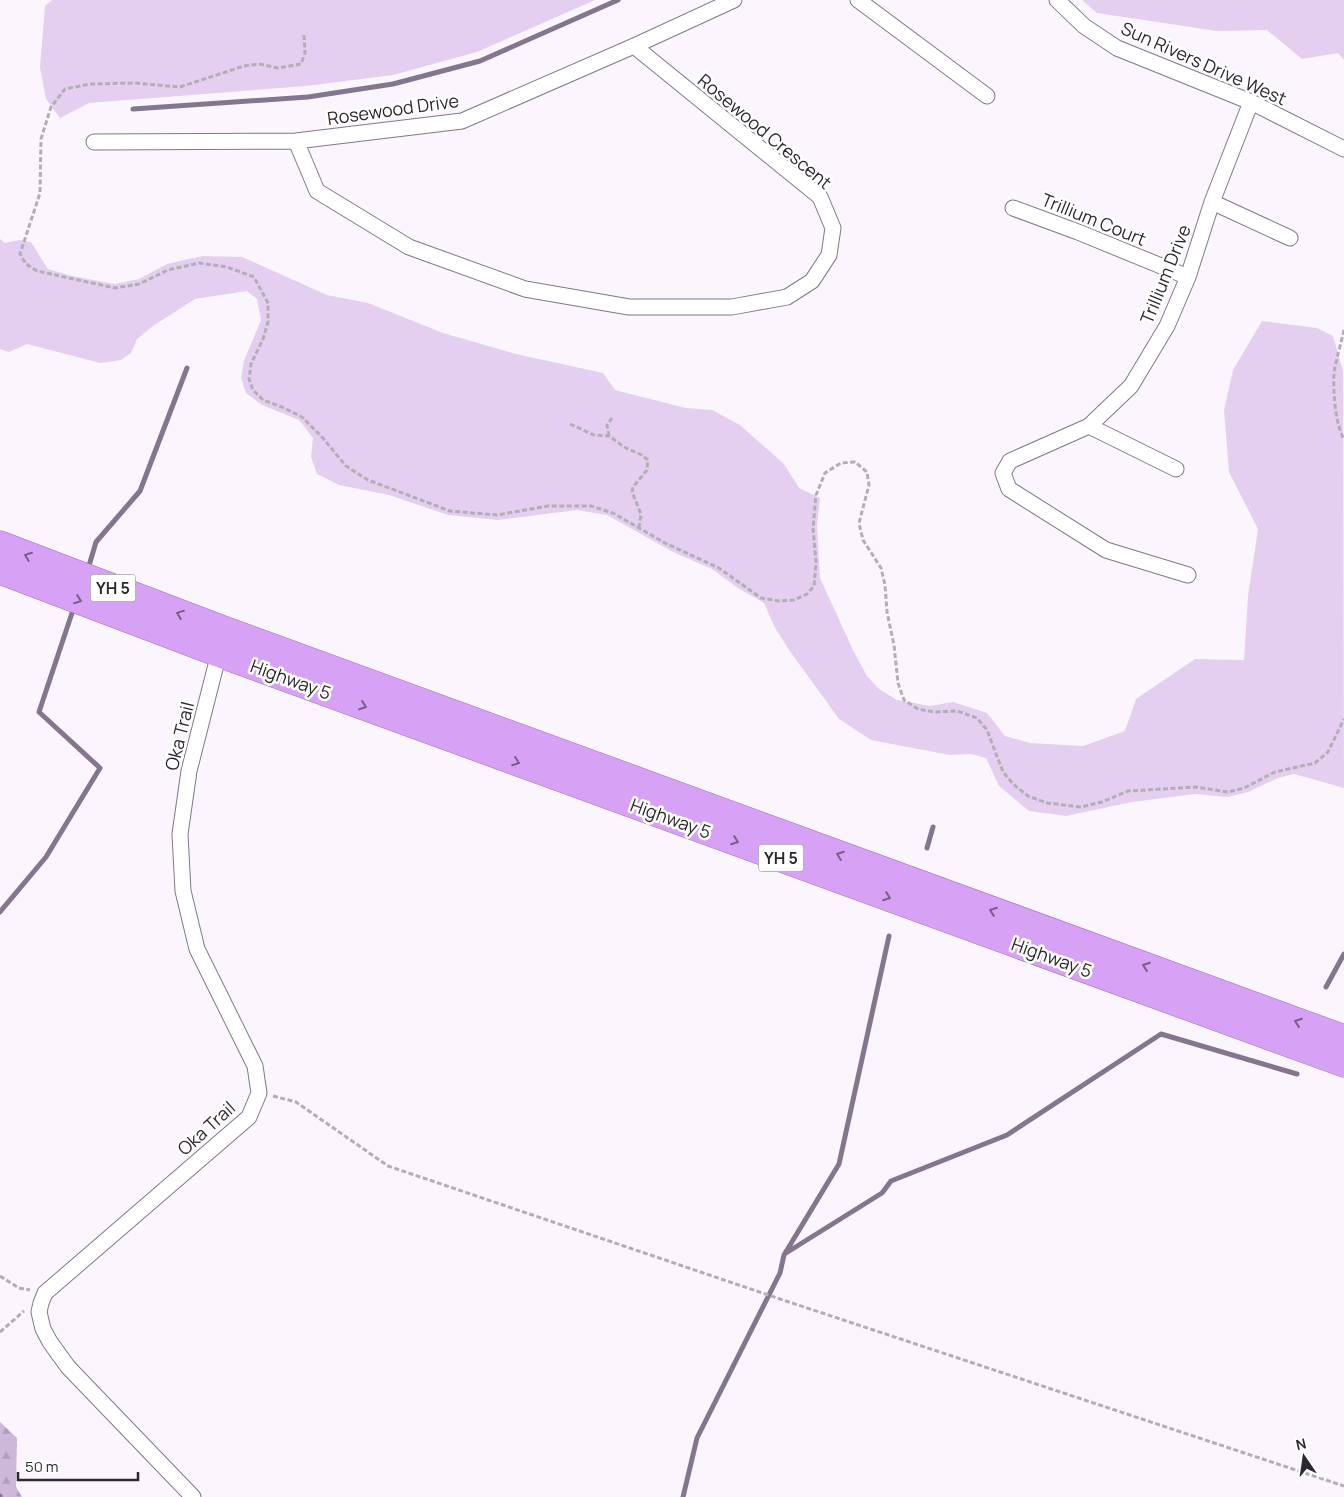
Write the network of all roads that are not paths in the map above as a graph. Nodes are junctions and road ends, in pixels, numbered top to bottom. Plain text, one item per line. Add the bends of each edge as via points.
1 (734, 0) edge
2 (858, 0) edge
3 (1057, 0) edge
4 (634, 46) junction
5 (987, 96) dead end
6 (1251, 102) junction
7 (296, 141) junction
8 (94, 142) dead end
9 (1344, 148) edge
10 (1212, 202) junction
11 (1013, 208) dead end
12 (1290, 238) dead end
13 (1188, 277) junction
14 (1090, 426) junction
15 (1176, 469) dead end
16 (0, 546) edge
17 (0, 570) edge
18 (1188, 575) dead end
19 (219, 653) junction
20 (1344, 1039) edge
21 (1344, 1063) edge
22 (194, 1497) edge

1 - 4 street, Rosewood Drive
2 - 5 street
3 - 6 street, Sun Rivers Drive West via 1084,26 1117,48
4 - 7 street, Rosewood Drive via 462,121
4 - 7 street, Rosewood Crescent via 820,197 833,228 829,255 812,281 787,296 732,307 629,307 524,289 409,247 317,191
6 - 9 street, Sun Rivers Drive West
6 - 10 street, Trillium Drive
7 - 8 street, Rosewood Drive
10 - 12 street
10 - 13 street, Trillium Drive
11 - 13 street, Trillium Court
13 - 14 street, Trillium Drive via 1167,326 1130,386
14 - 15 street
14 - 18 street, Trillium Drive via 1010,461 1003,473 1009,489 1106,550
20 -> 16 highway, Highway 5 / YH 5
17 -> 19 highway, Highway 5 / YH 5
19 -> 21 highway, Highway 5 / YH 5
19 - 22 street, Oka Trail via 189,771 180,834 183,891 197,949 255,1066 259,1093 249,1117 46,1292 40,1303 43,1329 68,1367

